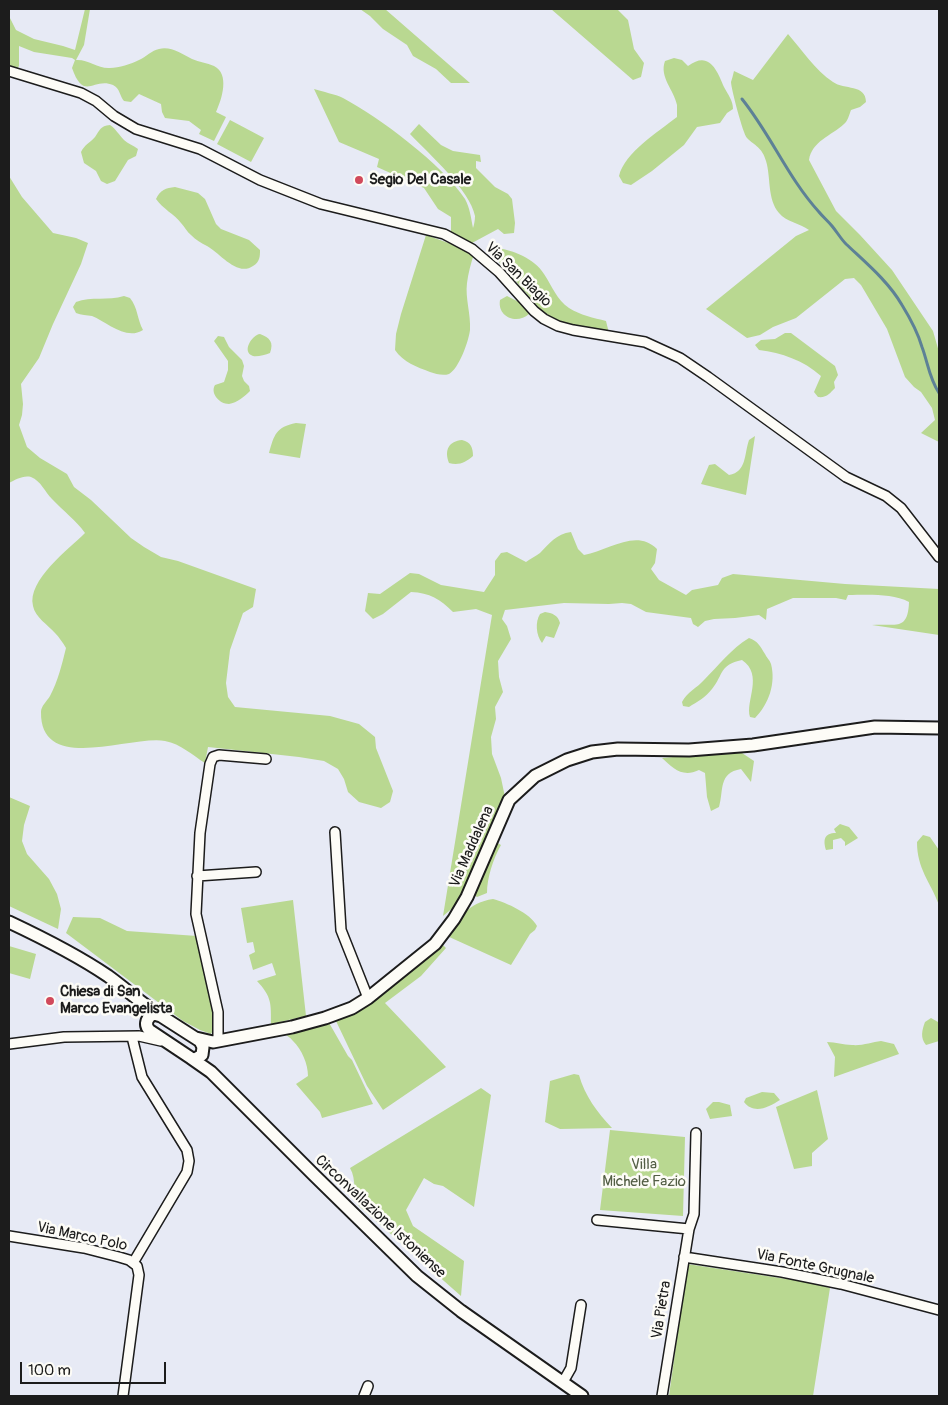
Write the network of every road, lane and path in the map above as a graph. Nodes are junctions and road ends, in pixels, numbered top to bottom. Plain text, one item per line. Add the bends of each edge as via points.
1 (9, 71) edge
2 (939, 557) edge
3 (939, 728) edge
4 (266, 759) dead end
5 (334, 832) dead end
6 (256, 872) dead end
7 (197, 876) junction
8 (9, 922) edge
9 (368, 998) junction
10 (141, 1003) junction
11 (161, 1016) junction
12 (147, 1023) junction
13 (135, 1037) junction
14 (196, 1038) junction
15 (216, 1042) junction
16 (9, 1044) edge
17 (170, 1045) junction
18 (203, 1052) junction
19 (191, 1058) junction
20 (211, 1072) junction
21 (696, 1133) dead end
22 (597, 1220) dead end
23 (689, 1229) junction
24 (9, 1236) edge
25 (684, 1257) junction
26 (133, 1263) junction
27 (581, 1305) dead end
28 (939, 1310) edge
29 (563, 1382) junction
30 (368, 1386) dead end
31 (123, 1396) edge
32 (364, 1396) edge
33 (582, 1396) edge
34 (662, 1396) edge

1 - 2 street, Via San Biagio via 81,93 136,129 200,149 260,180 321,204 444,234 485,260 544,319 573,330 645,342 680,358 846,477 895,502
3 - 9 main road, Via Maddalena via 875,726 753,746 689,750 618,749 592,752 567,760 535,776 509,800 467,897 454,919 435,944
4 - 7 street via 213,757 200,833
5 - 9 street via 341,930
6 - 7 street
7 - 15 street via 196,914 218,1012
8 - 10 main road via 86,962
9 - 15 main road, Via Maddalena via 326,1018
10 - 11 main road
10 - 12 main road via 147,1013
11 - 12 main road via 153,1014
11 - 14 main road
12 - 13 street
12 - 17 main road, Circonvallazione Istoniense via 149,1030
13 - 16 street via 64,1037
13 - 17 street via 151,1038
13 - 26 street via 142,1077 184,1145 190,1161 187,1172
14 - 15 main road, Via Maddalena
14 - 18 main road via 202,1044
15 - 18 main road via 209,1044
17 - 19 main road, Circonvallazione Istoniense
18 - 19 main road via 199,1057
18 - 20 main road
19 - 20 main road, Circonvallazione Istoniense
20 - 29 main road, Circonvallazione Istoniense via 417,1276
21 - 23 street, Via Pietra via 694,1214
22 - 23 street
23 - 25 street, Via Pietra
24 - 26 street, Via Marco Polo via 84,1248
25 - 28 street, Via Fonte Grugnale via 841,1284
25 - 34 street, Via Pietra
26 - 31 street, Via Marco Polo via 139,1275
27 - 29 street via 571,1368
29 - 33 main road, Circonvallazione Istoniense
30 - 32 street

